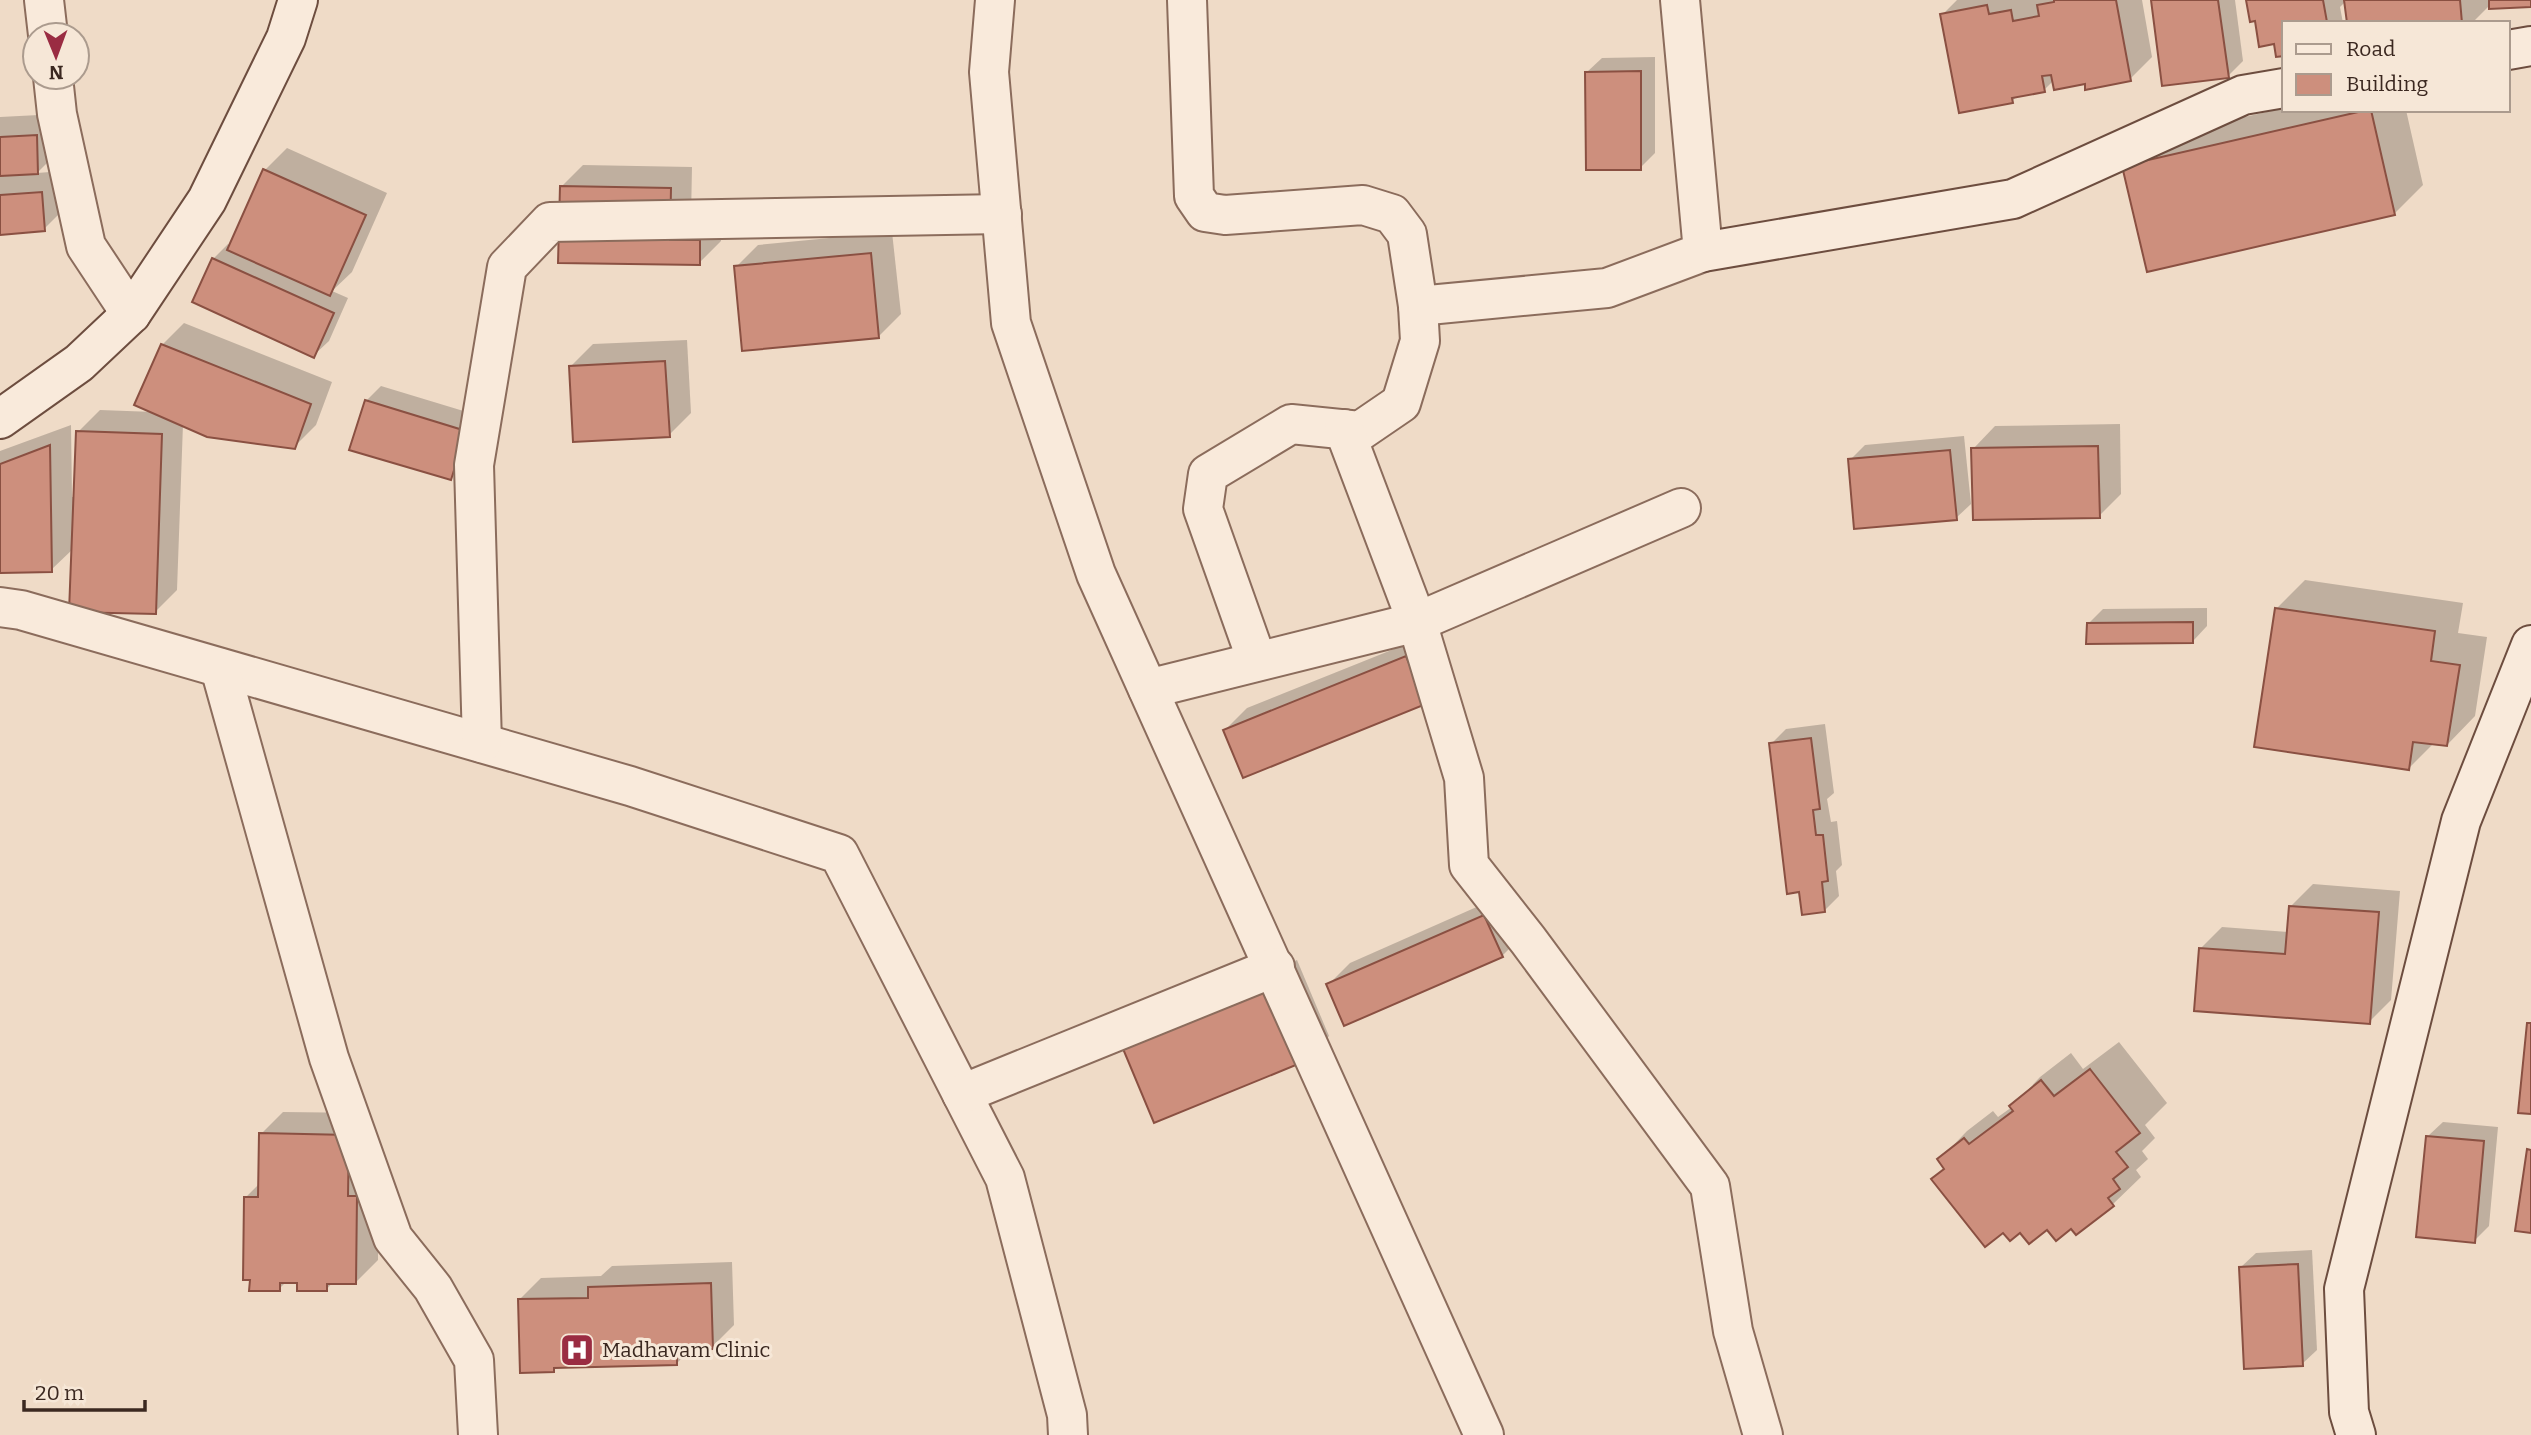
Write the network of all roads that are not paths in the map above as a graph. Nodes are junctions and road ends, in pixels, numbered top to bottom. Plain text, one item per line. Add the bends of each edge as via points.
1 (44, 0) edge
2 (298, 0) edge
3 (995, 0) edge
4 (1187, 0) edge
5 (1680, 0) edge
6 (46, 21) edge
7 (2531, 46) edge
8 (2510, 50) edge
9 (2282, 88) edge
10 (55, 91) edge
11 (1002, 214) junction
12 (1703, 252) junction
13 (1418, 306) junction
14 (131, 314) junction
15 (0, 419) edge
16 (1344, 429) junction
17 (1681, 508) dead end
18 (0, 607) edge
19 (1417, 622) junction
20 (2531, 645) edge
21 (1257, 661) junction
22 (220, 668) junction
23 (1148, 689) junction
24 (482, 743) junction
25 (1275, 967) junction
26 (962, 1094) junction
27 (478, 1435) edge
28 (1069, 1435) edge
29 (1485, 1435) edge
30 (1763, 1435) edge
31 (2356, 1435) edge

1 - 6 street
2 - 14 street via 286,38 207,200
3 - 11 street via 989,72
4 - 13 street via 1194,196 1205,212 1225,215 1363,205 1392,214 1407,234
5 - 12 street
7 - 8 street
9 - 12 street via 2243,95 2013,200
10 - 14 street via 86,246
11 - 23 street via 1011,323 1096,574
11 - 24 street via 550,222 507,267 474,465
12 - 13 street via 1607,288
13 - 16 street via 1420,341 1401,402 1360,430
14 - 15 street via 79,363
16 - 19 street
16 - 21 street via 1291,424 1208,474 1203,509
17 - 19 street
18 - 22 street
19 - 21 street
19 - 30 street via 1464,778 1469,865 1710,1186 1733,1331
20 - 31 street via 2461,821 2344,1289 2349,1412
21 - 23 street
22 - 24 street
22 - 27 street via 329,1058 393,1238 433,1288 474,1360
23 - 25 street
24 - 26 street via 839,854
25 - 26 street
25 - 29 street
26 - 28 street via 1005,1178

